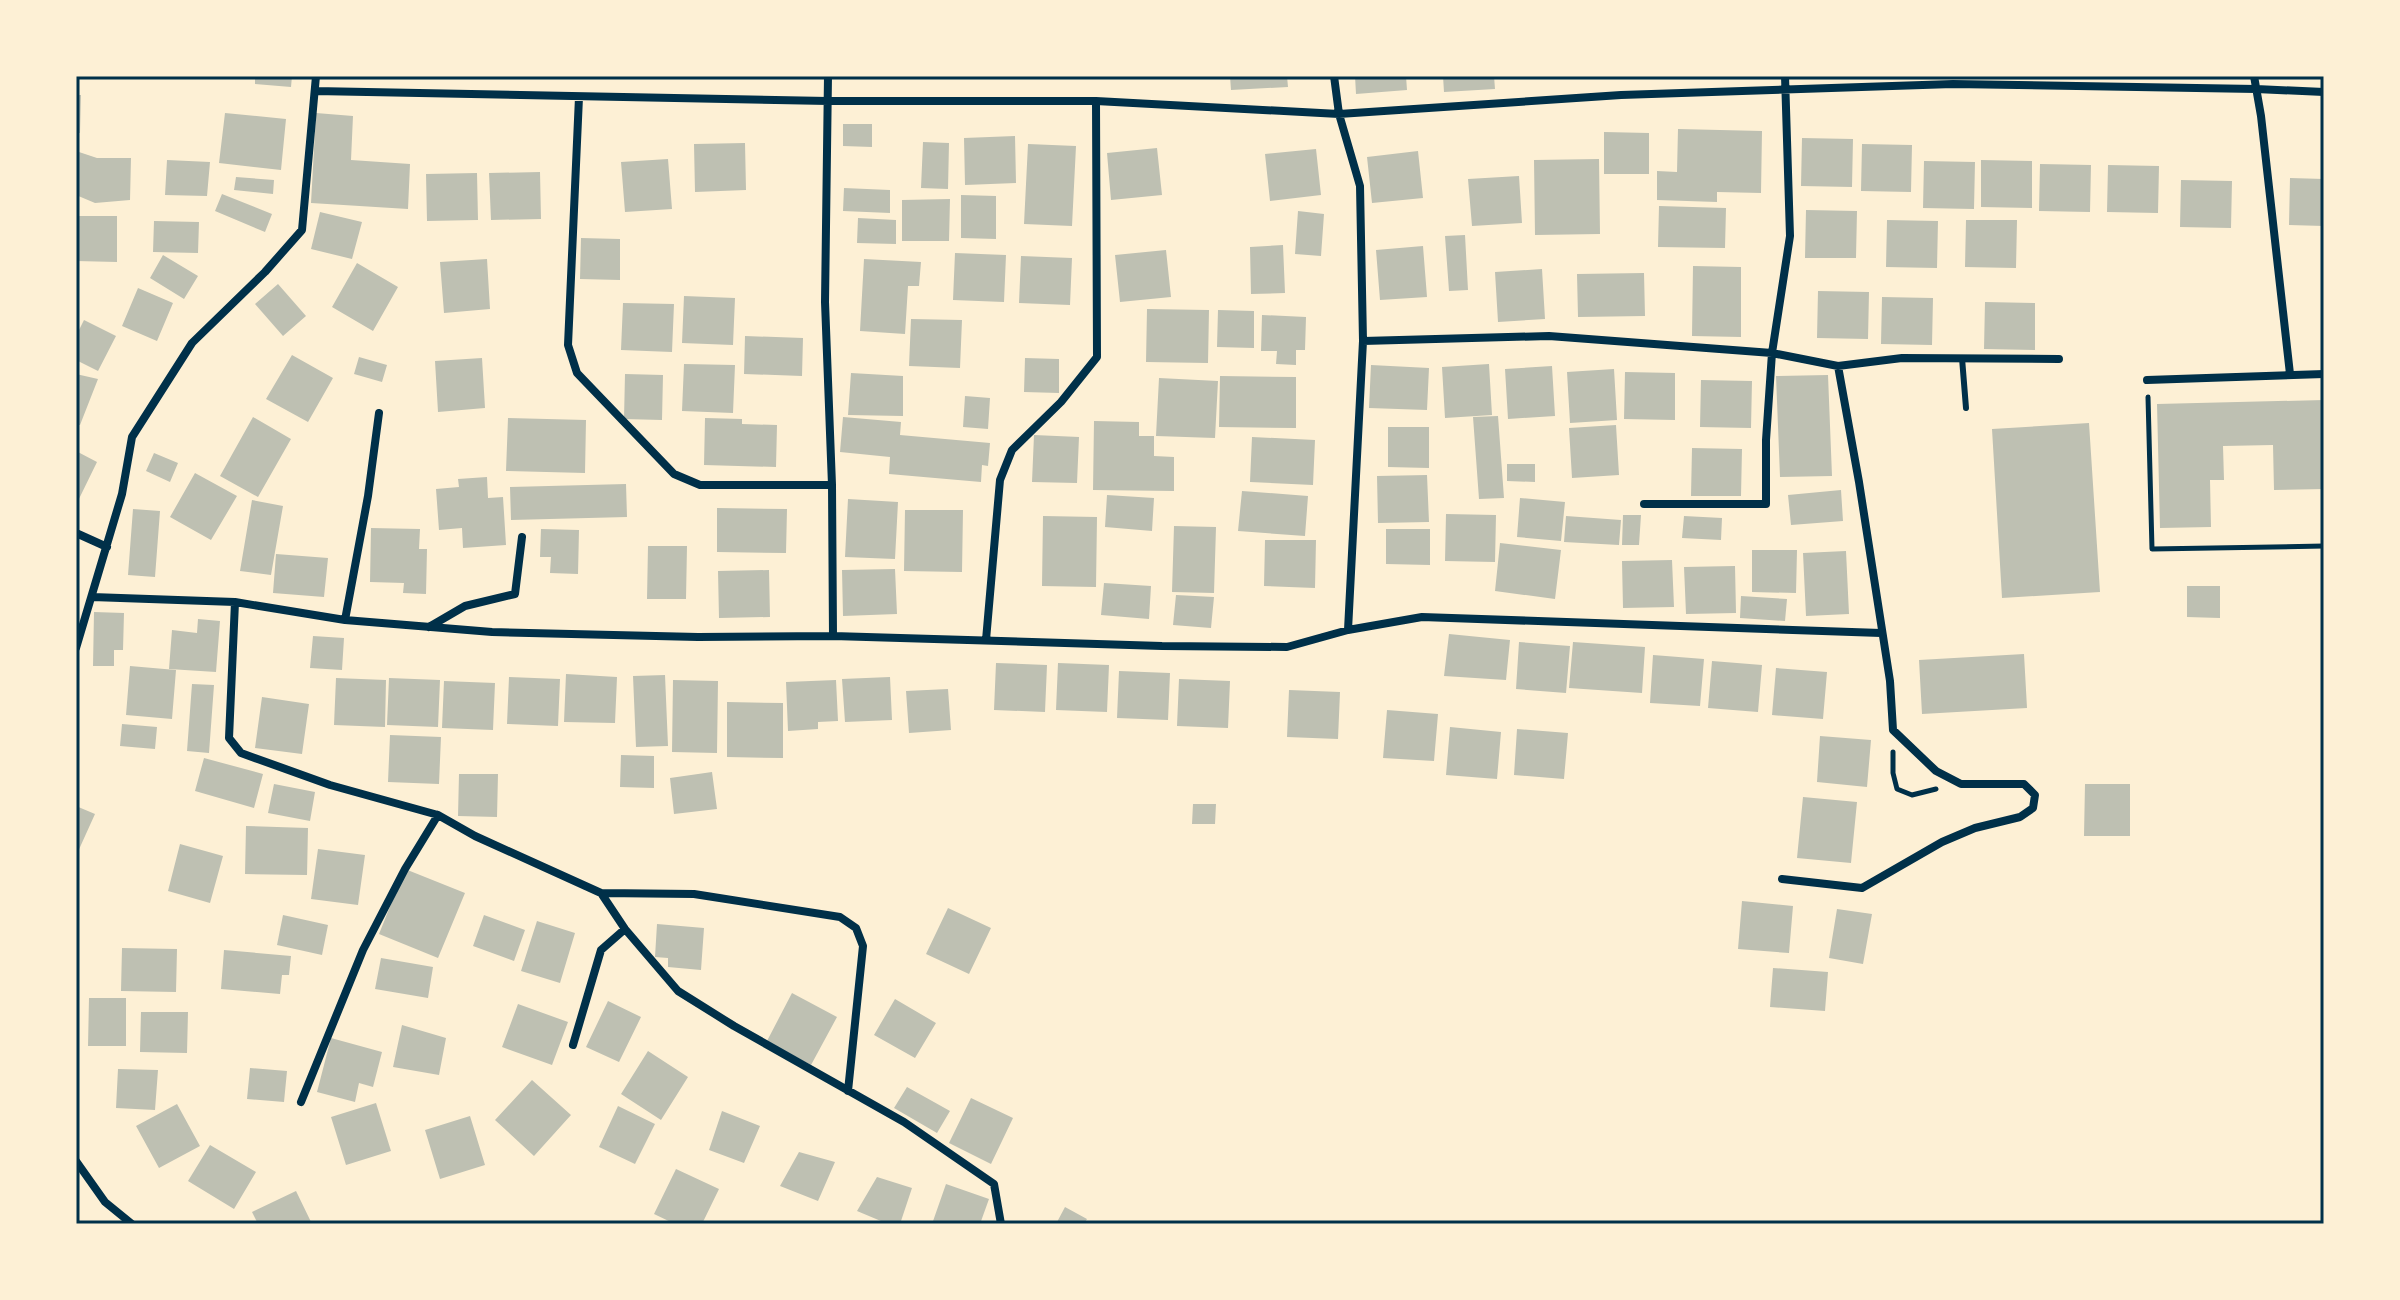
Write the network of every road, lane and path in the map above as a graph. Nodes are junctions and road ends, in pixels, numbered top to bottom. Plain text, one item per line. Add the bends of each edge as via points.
1 (316, 76) edge
2 (828, 76) edge
3 (1334, 76) edge
4 (1785, 76) edge
5 (2254, 76) edge
6 (1787, 89) junction
7 (2256, 89) junction
8 (315, 91) junction
9 (2324, 92) edge
10 (579, 97) junction
11 (828, 101) junction
12 (1096, 101) junction
13 (1339, 114) junction
14 (1363, 341) junction
15 (1772, 353) junction
16 (1962, 358) junction
17 (2059, 359) dead end
18 (1838, 366) junction
19 (2290, 374) junction
20 (2324, 374) edge
21 (2147, 380) joint
22 (1966, 408) dead end
23 (379, 413) dead end
24 (832, 485) junction
25 (1644, 504) dead end
26 (76, 533) edge
27 (522, 537) dead end
28 (2324, 546) edge
29 (107, 547) junction
30 (92, 597) junction
31 (235, 602) junction
32 (345, 620) junction
33 (429, 627) junction
34 (1348, 630) junction
35 (1881, 633) junction
36 (833, 636) junction
37 (986, 640) junction
38 (76, 648) edge
39 (438, 815) junction
40 (1782, 879) dead end
41 (601, 893) junction
42 (625, 929) junction
43 (573, 1045) dead end
44 (848, 1091) junction
45 (301, 1102) dead end
46 (76, 1161) edge
47 (132, 1224) edge
48 (1001, 1224) edge

1 - 8 street
2 - 11 street
3 - 13 street
4 - 6 street
5 - 7 street
6 - 7 street via 1953,84
6 - 13 street
6 - 15 street via 1790,236
7 - 9 street
7 - 19 street
8 - 10 street
8 - 29 street via 302,230 192,343 132,437
10 - 11 street
10 - 24 street via 568,345 577,373 674,474 700,485
11 - 12 street
11 - 24 street via 825,302
12 - 13 street
12 - 37 street via 1097,357 1012,450 1000,480
13 - 14 street via 1360,186
14 - 15 street via 1549,336
14 - 34 street
15 - 18 street
15 - 25 street via 1766,504
16 - 17 street
16 - 18 street
16 - 22 lane
18 - 35 street
19 - 20 street
19 - 21 street
21 - 28 path via 2152,549
23 - 32 street
24 - 36 street
26 - 29 street
27 - 33 street via 515,594 465,606
29 - 30 street
30 - 31 street
30 - 38 street
31 - 32 street
31 - 39 street via 229,738 241,753
32 - 33 street
33 - 36 street via 698,637
34 - 35 street via 1422,617
34 - 37 street via 1287,647
35 - 40 street via 1893,730 1936,771 1961,784 2024,784 2035,795 2033,808 1942,842 1862,888
36 - 37 street
39 - 41 street
39 - 45 street via 363,950
41 - 42 street
41 - 44 street via 694,894 840,917 856,928 863,946
42 - 43 street via 601,950
42 - 44 street via 678,991
44 - 48 street via 994,1184
46 - 47 street via 105,1202

